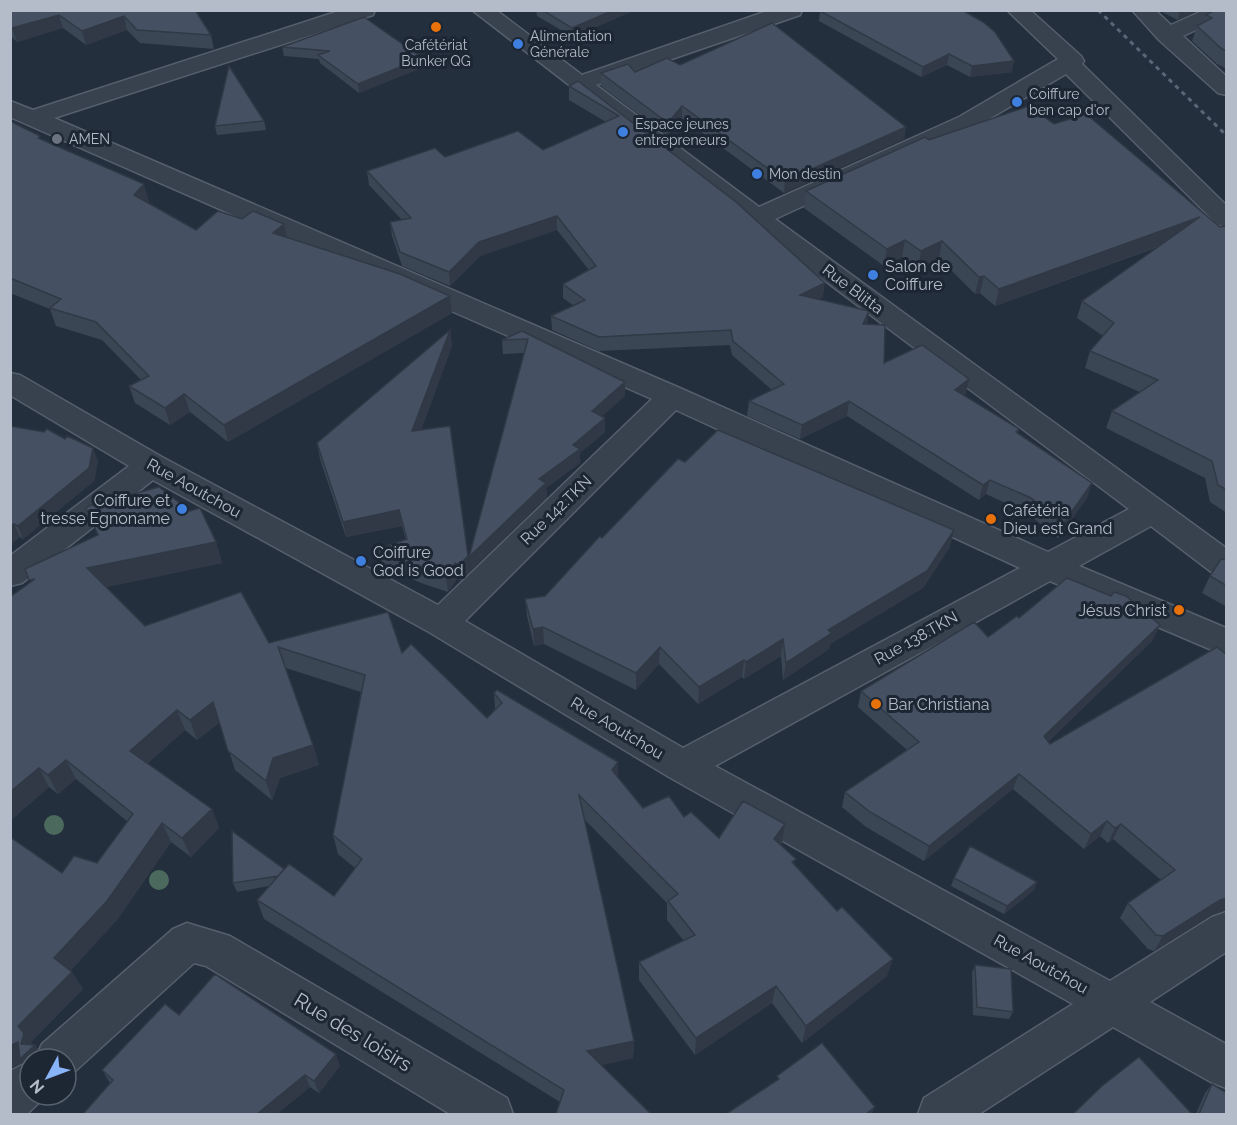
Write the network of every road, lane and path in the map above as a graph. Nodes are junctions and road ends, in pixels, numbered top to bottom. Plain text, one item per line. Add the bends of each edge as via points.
1 (365, 10) edge
2 (482, 10) edge
3 (792, 10) edge
4 (1017, 10) edge
5 (1142, 10) edge
6 (1223, 10) edge
7 (1167, 35) junction
8 (1068, 63) junction
9 (581, 83) junction
10 (1227, 88) edge
11 (21, 113) edge
12 (757, 218) junction
13 (1227, 219) edge
14 (10, 382) edge
15 (672, 396) junction
16 (151, 465) junction
17 (1152, 511) junction
18 (1227, 565) edge
19 (1047, 566) junction
20 (10, 574) edge
21 (441, 623) junction
22 (1227, 643) edge
23 (682, 766) junction
24 (1227, 930) edge
25 (1111, 1003) junction
26 (70, 1047) edge
27 (1227, 1067) edge
28 (491, 1114) edge
29 (940, 1114) edge

1 - 11 street
2 - 9 street, Rue Blitta
3 - 9 street
4 - 8 street via 1073,61
5 - 7 street
6 - 7 street
7 - 10 street
8 - 12 street via 968,122
8 - 13 street
9 - 12 street, Rue Blitta
11 - 15 street
12 - 17 street, Rue Blitta
14 - 16 street, Rue Aoutchou
15 - 19 street
15 - 21 street, Rue 142.TKN
16 - 20 street
16 - 21 street, Rue Aoutchou
17 - 18 street, Rue Blitta
17 - 19 street, Rue 138.TKN
19 - 22 street
19 - 23 street, Rue 138.TKN
21 - 23 street, Rue Aoutchou
23 - 25 street, Rue Aoutchou
24 - 25 street
25 - 27 street, Rue Aoutchou
25 - 29 street
26 - 28 street, Rue des loisirs via 187,942 215,949

